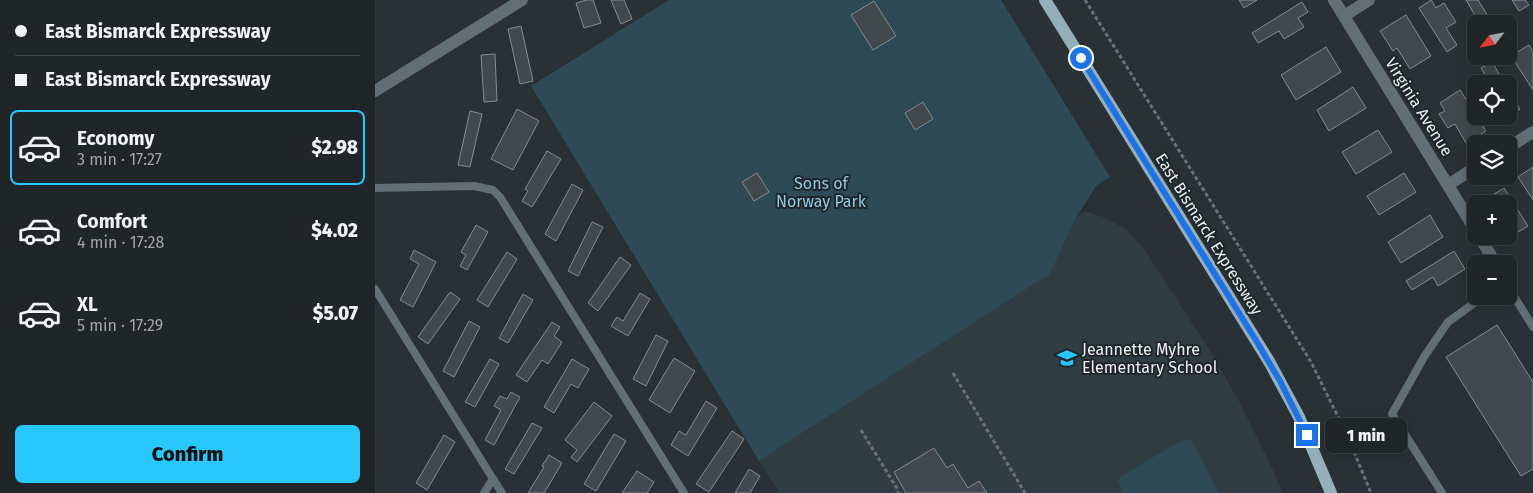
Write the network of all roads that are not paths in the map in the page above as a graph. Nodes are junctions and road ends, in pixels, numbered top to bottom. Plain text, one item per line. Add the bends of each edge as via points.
1 (521, 0) edge
2 (1045, 0) edge
3 (1334, 0) edge
4 (1369, 0) edge
5 (1344, 16) junction
6 (375, 91) edge
7 (1533, 132) edge
8 (1517, 142) edge
9 (1467, 173) edge
10 (1448, 185) junction
11 (375, 188) edge
12 (1467, 216) edge
13 (375, 289) edge
14 (1517, 301) edge
15 (1472, 305) edge
16 (1533, 327) edge
17 (493, 479) junction
18 (484, 493) edge
19 (502, 493) edge
20 (684, 493) edge
21 (1331, 493) edge
22 (1442, 493) edge

1 - 6 street
2 - 21 main road, East Bismarck Expressway via 1270,363 1299,418
3 - 5 street, Virginia Avenue
4 - 5 street
5 - 10 street, Virginia Avenue
7 - 8 street
9 - 10 street
10 - 12 street, Virginia Avenue
11 - 20 lane via 474,186 493,190 501,197
13 - 17 lane
14 - 16 lane
15 - 22 lane via 1449,322 1424,357 1392,414
17 - 18 lane
17 - 19 lane

